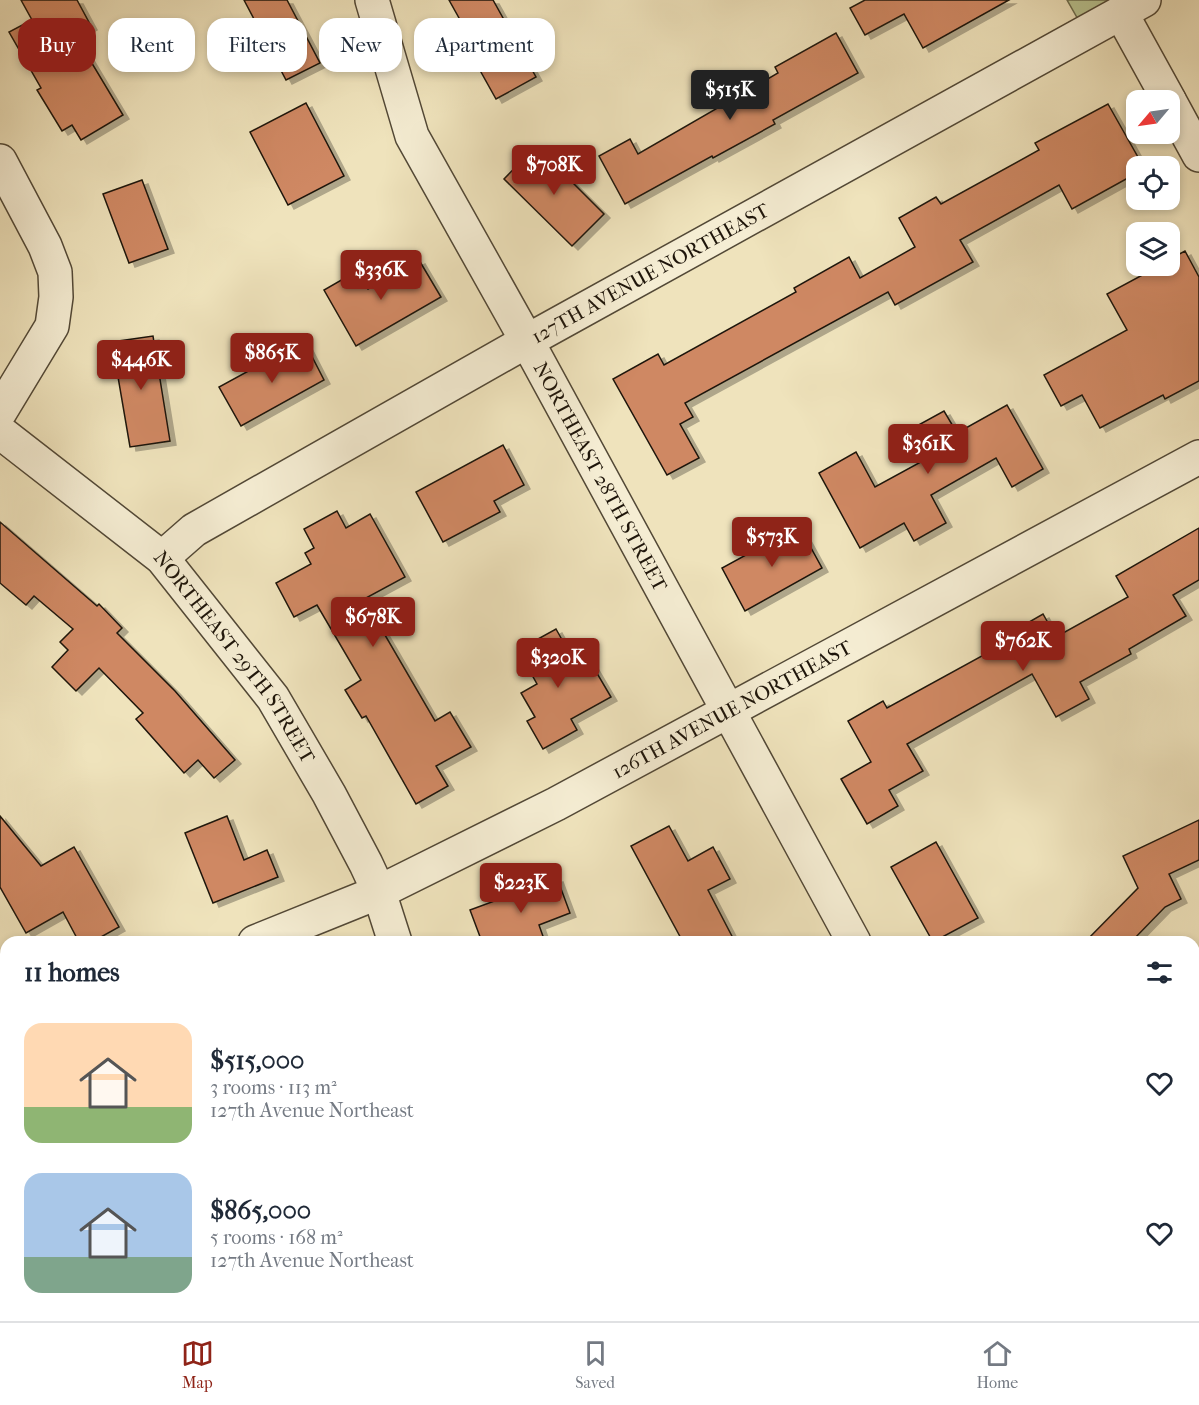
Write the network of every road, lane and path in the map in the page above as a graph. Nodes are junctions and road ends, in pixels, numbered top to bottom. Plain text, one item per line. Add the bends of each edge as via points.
1 (372, 0) edge
2 (1133, 7) edge
3 (1165, 90) edge
4 (1180, 121) edge
5 (1199, 155) edge
6 (0, 161) edge
7 (527, 341) junction
8 (0, 412) edge
9 (0, 432) edge
10 (1199, 457) edge
11 (162, 558) junction
12 (728, 712) junction
13 (379, 892) junction
14 (270, 936) edge
15 (393, 936) edge
16 (851, 936) edge

1 - 7 street, NORTHEAST 28TH STREET via 412,136
2 - 3 street
2 - 7 street, 127TH AVENUE NORTHEAST
4 - 5 street
6 - 8 street via 45,246 55,272 56,297 52,326
7 - 11 street, 127TH AVENUE NORTHEAST via 194,530
7 - 12 street, NORTHEAST 28TH STREET
9 - 11 street, NORTHEAST 29TH STREET
10 - 12 street, 126TH AVENUE NORTHEAST
11 - 13 street, NORTHEAST 29TH STREET via 273,698 329,794
12 - 13 street, 126TH AVENUE NORTHEAST
12 - 16 street, NORTHEAST 28TH STREET
13 - 14 street, 126TH AVENUE NORTHEAST
13 - 15 street, NORTHEAST 29TH STREET

